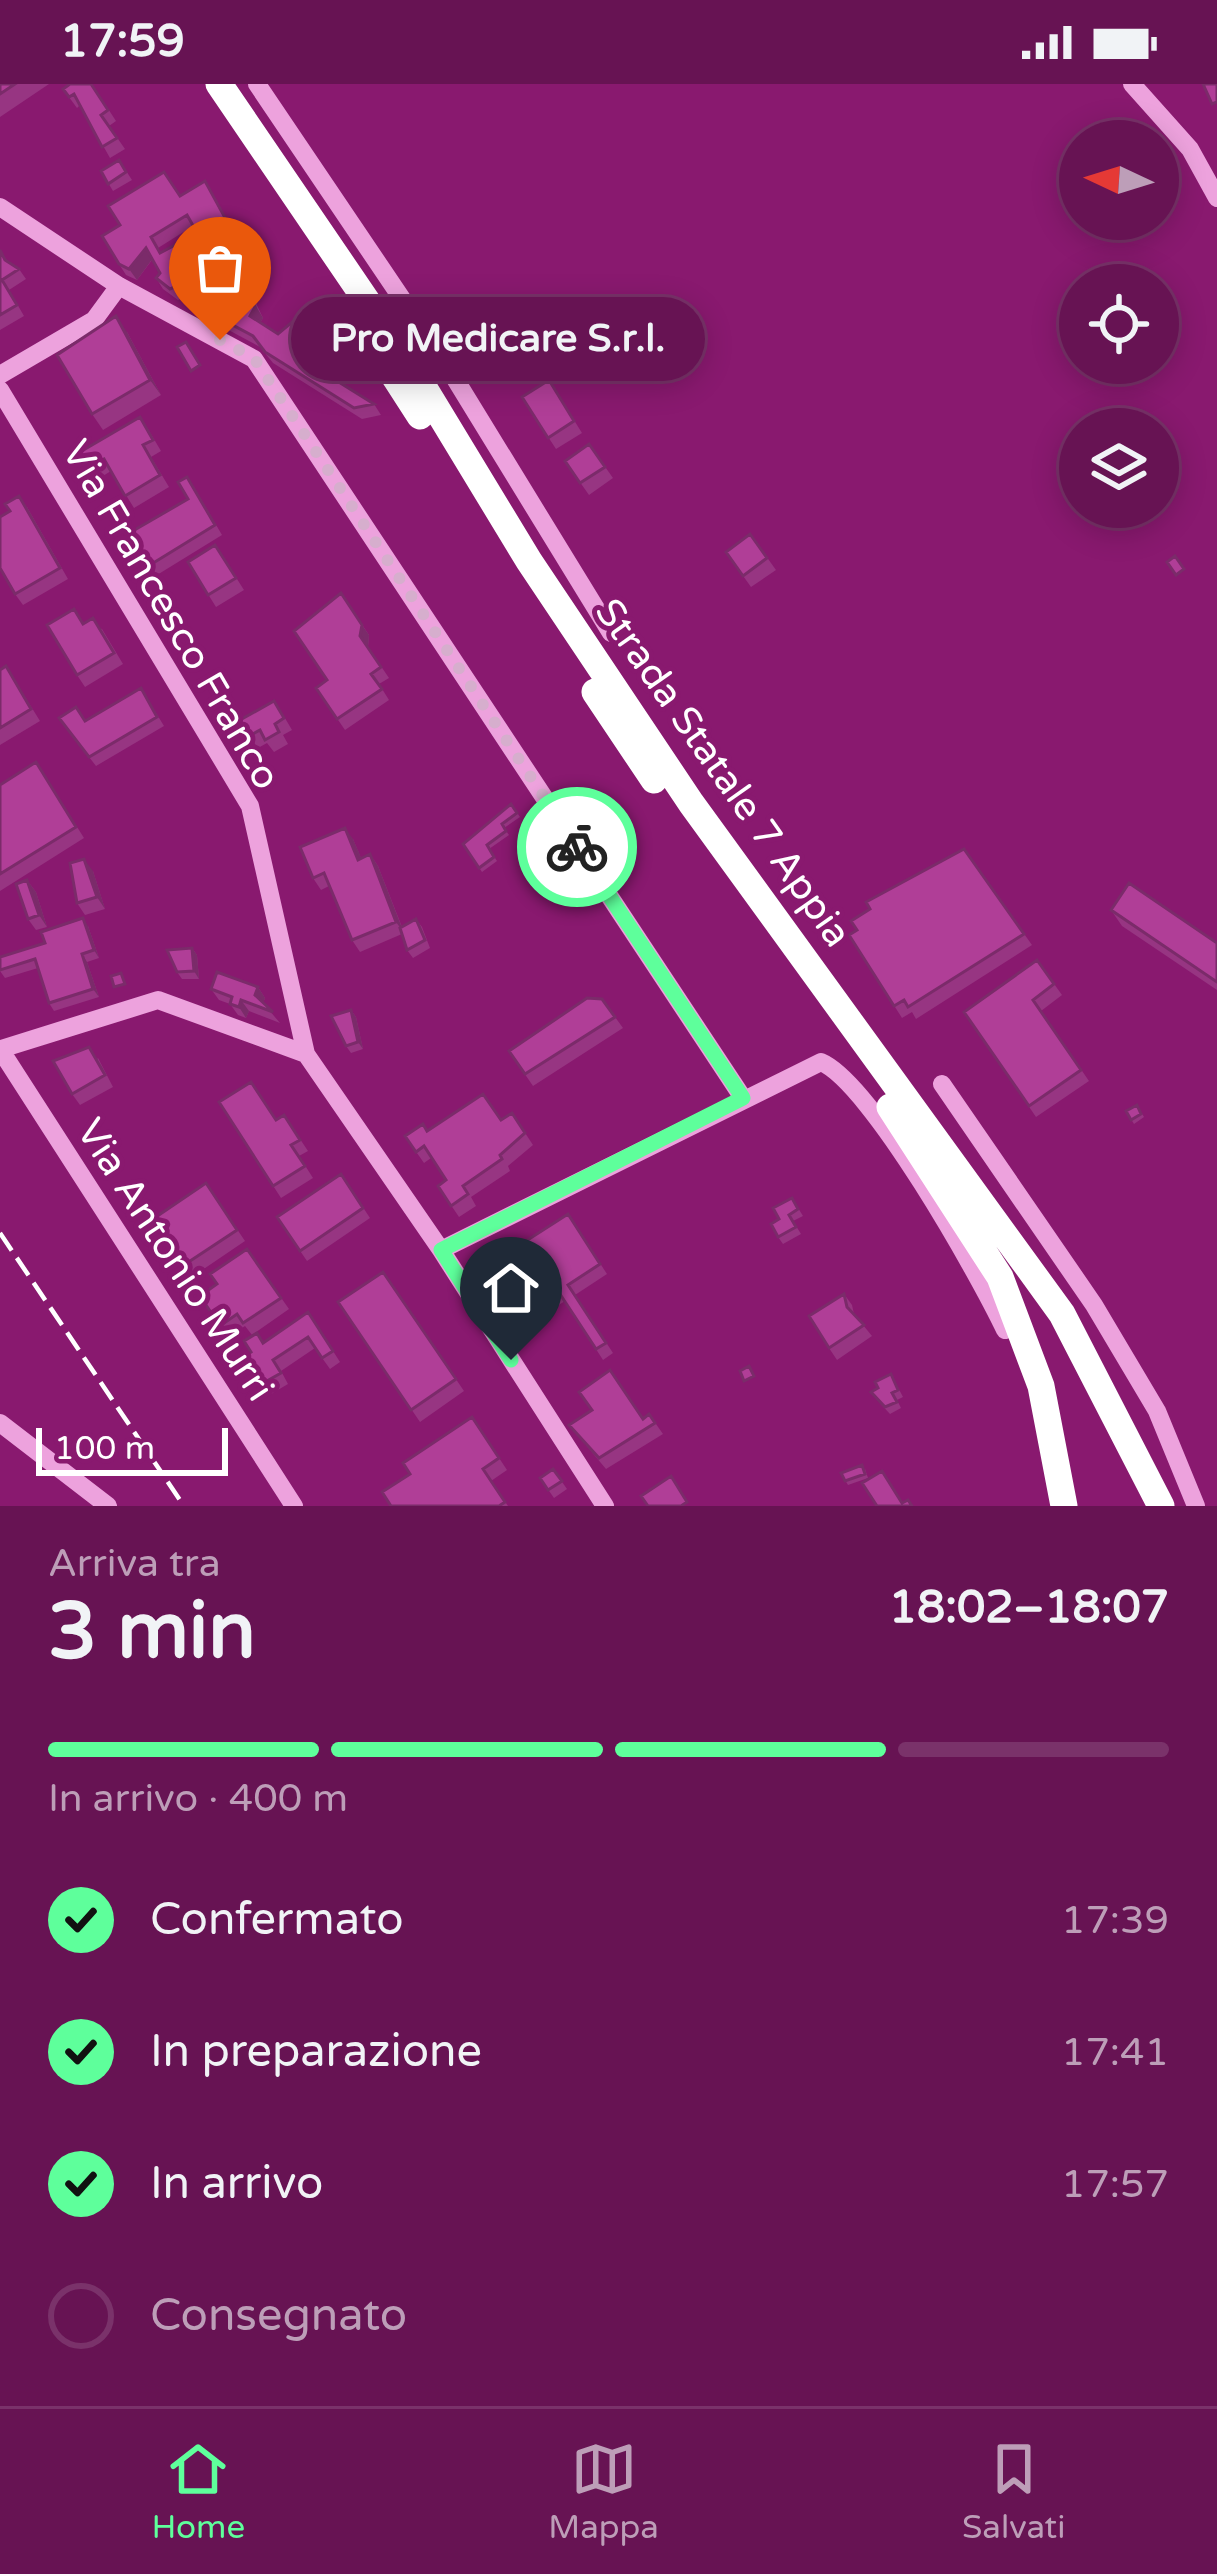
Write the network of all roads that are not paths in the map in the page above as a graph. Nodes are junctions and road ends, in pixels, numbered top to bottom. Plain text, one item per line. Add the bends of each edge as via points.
1 (202, 84) edge
2 (219, 84) edge
3 (257, 84) edge
4 (1132, 84) edge
5 (1217, 198) edge
6 (0, 206) edge
7 (119, 286) junction
8 (0, 375) edge
9 (0, 390) edge
10 (611, 633) dead end
11 (0, 1049) edge
12 (306, 1054) junction
13 (942, 1084) dead end
14 (743, 1098) junction
15 (890, 1107) junction
16 (441, 1250) junction
17 (1006, 1330) dead end
18 (0, 1423) edge
19 (108, 1506) edge
20 (294, 1506) edge
21 (605, 1506) edge
22 (1064, 1506) edge
23 (1141, 1506) edge
24 (1161, 1506) edge
25 (1196, 1506) edge

1 - 15 highway, Strada Statale 7 Appia via 626,740
2 - 24 highway, Strada Statale 7 Appia via 691,802 1062,1314
3 - 10 street via 446,364
4 - 5 street via 1190,148
6 - 7 street
7 - 8 street via 94,320
7 - 14 street via 254,358
9 - 12 street, Via Francesco Franco via 250,806
11 - 12 street via 158,1000
11 - 20 street, Via Antonio Murri
12 - 16 street, Via Francesco Franco
13 - 25 street via 1094,1305 1157,1411
14 - 16 street
14 - 17 street via 821,1062 841,1070 978,1271
15 - 22 highway via 1000,1277 1041,1386
15 - 23 highway, Strada Statale 7 Appia via 1040,1308
16 - 21 street, Via Francesco Franco
18 - 19 street

